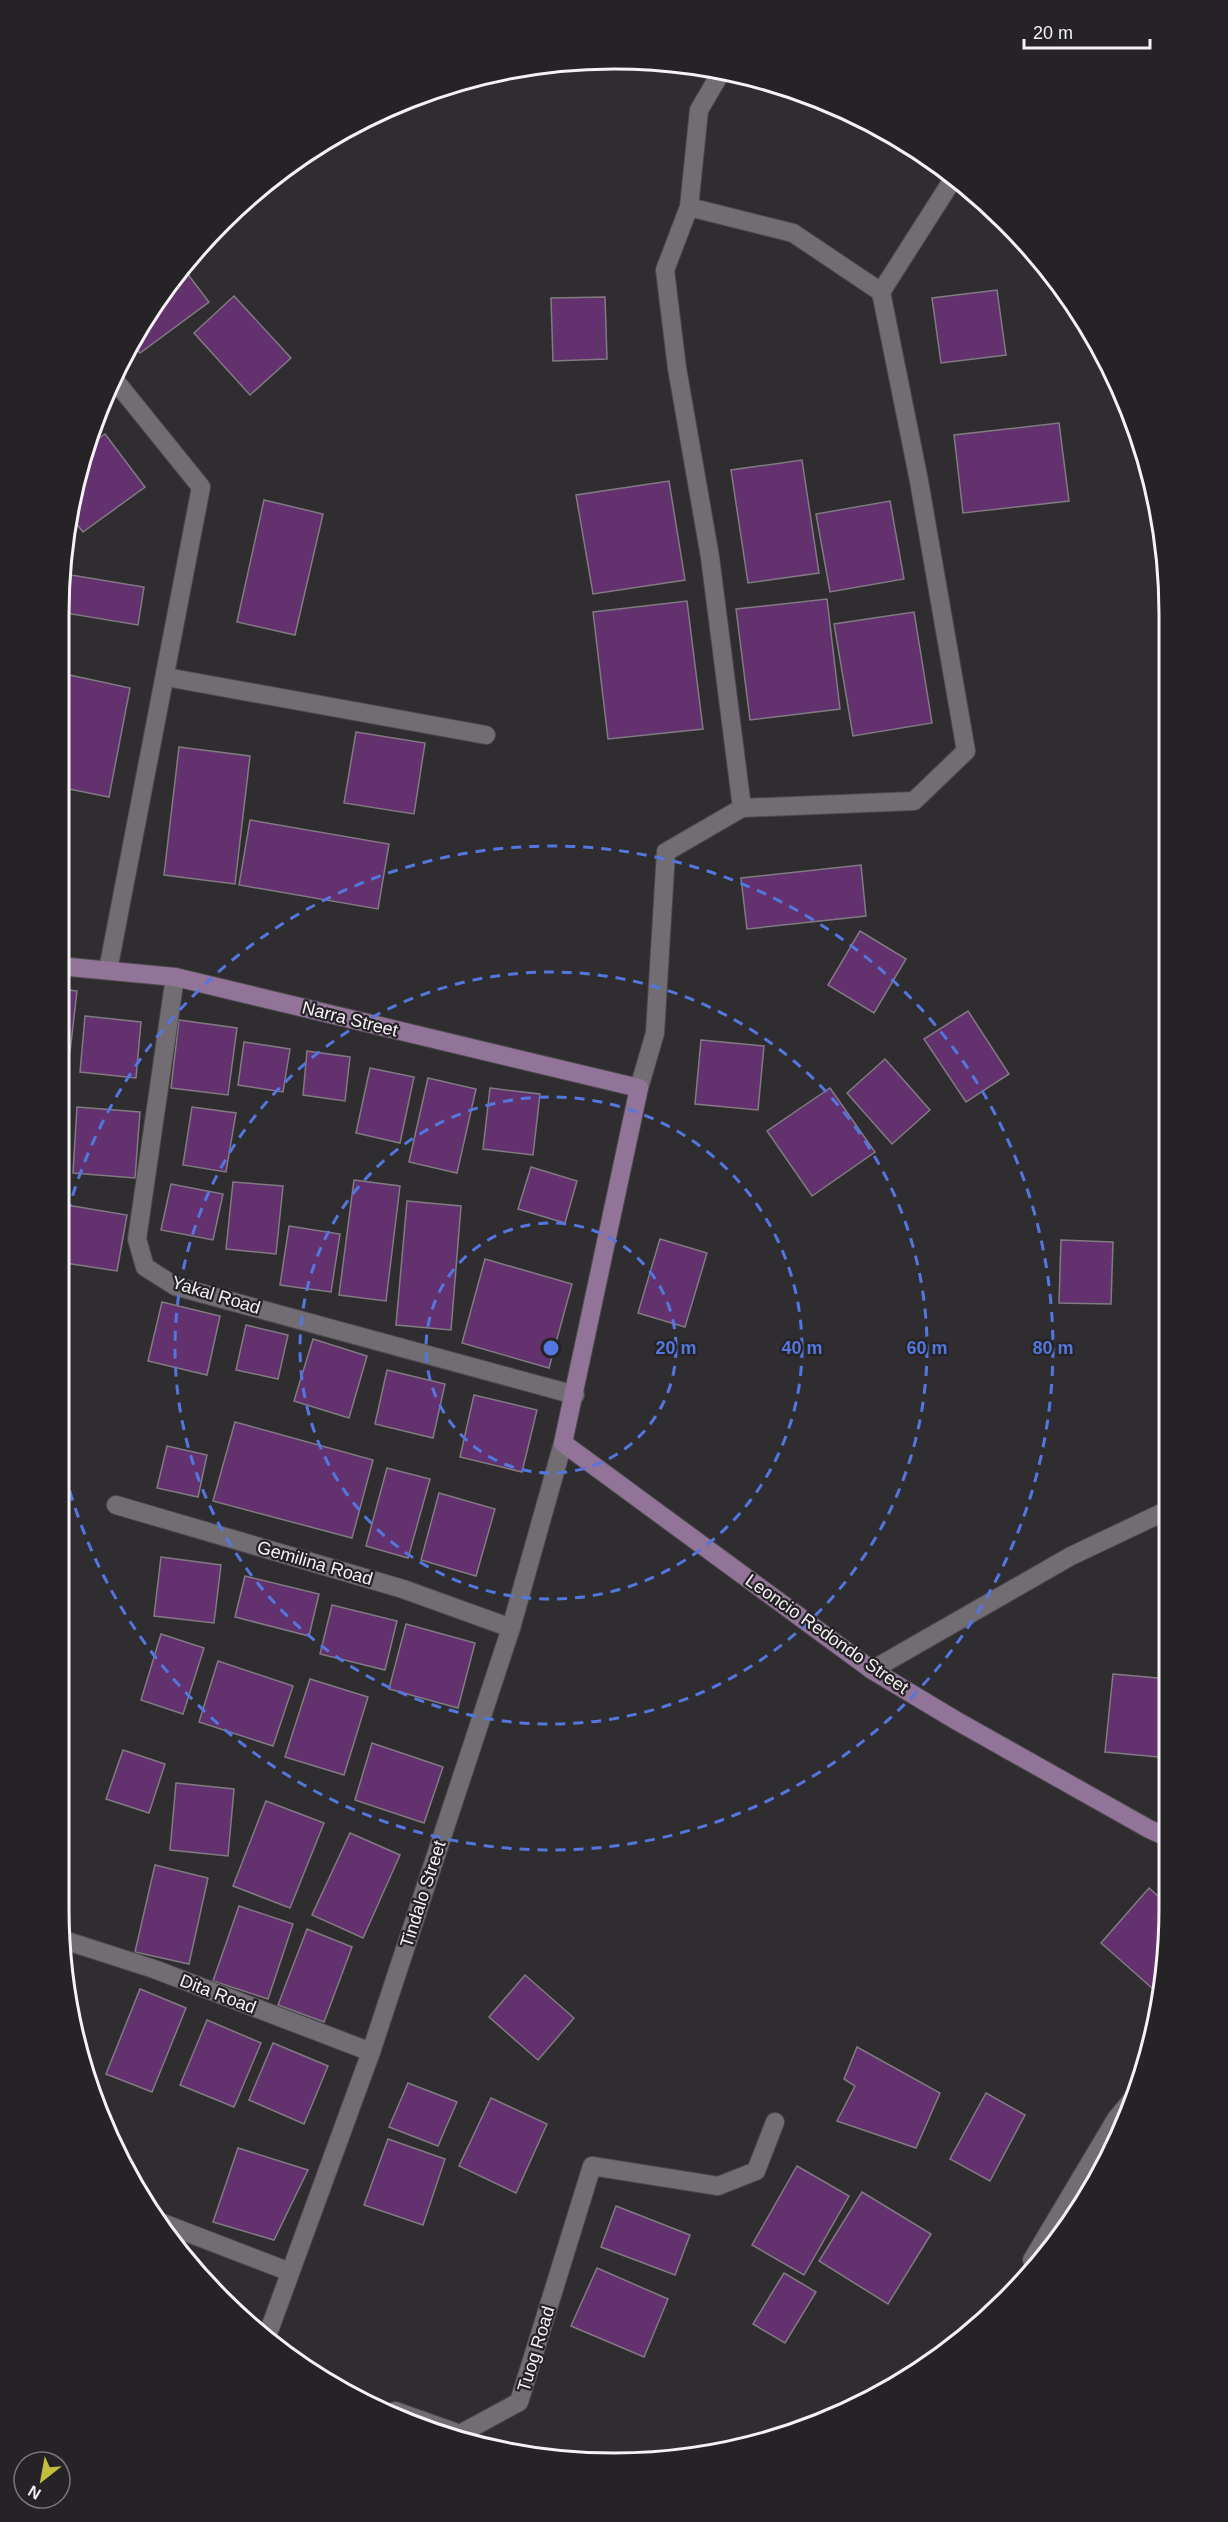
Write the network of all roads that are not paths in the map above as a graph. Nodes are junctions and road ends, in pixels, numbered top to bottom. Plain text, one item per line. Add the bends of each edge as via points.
1 (717, 79) edge
2 (949, 185) edge
3 (689, 207) junction
4 (881, 292) junction
5 (119, 386) edge
6 (166, 677) junction
7 (486, 735) dead end
8 (742, 808) junction
9 (69, 967) edge
10 (108, 970) junction
11 (175, 977) junction
12 (639, 1088) junction
13 (575, 1395) junction
14 (563, 1443) junction
15 (116, 1506) dead end
16 (1159, 1514) edge
17 (511, 1628) junction
18 (872, 1670) junction
19 (1159, 1834) edge
20 (70, 1942) edge
21 (371, 2052) junction
22 (1118, 2116) edge
23 (775, 2121) dead end
24 (172, 2227) edge
25 (1038, 2250) edge
26 (290, 2272) junction
27 (269, 2329) edge
28 (465, 2432) edge

1 - 3 street via 699,110
2 - 4 street
3 - 4 street via 793,233
3 - 8 street via 665,270 677,368 710,557
4 - 8 street via 919,481 966,752 914,801
5 - 6 street via 201,487
6 - 7 street
6 - 10 street
8 - 12 street via 666,852 655,1033
9 - 10 street, Narra Street
10 - 11 street, Narra Street
11 - 12 street, Narra Street
11 - 13 street, Yakal Road via 137,1239 145,1267 175,1286
12 - 13 street
13 - 14 street
14 - 17 street, Tindalo Street
14 - 18 street, Leoncio Redondo Street
15 - 17 street, Gemilina Road via 403,1589
16 - 18 street via 1071,1556
17 - 21 street, Tindalo Street
18 - 19 street, Leoncio Redondo Street
20 - 21 street, Dita Road via 153,1969
21 - 26 street, Tindalo Street
22 - 25 street
23 - 28 street, Tuog Road via 756,2171 718,2187 592,2166 519,2402
24 - 26 street
26 - 27 street, Tindalo Street

